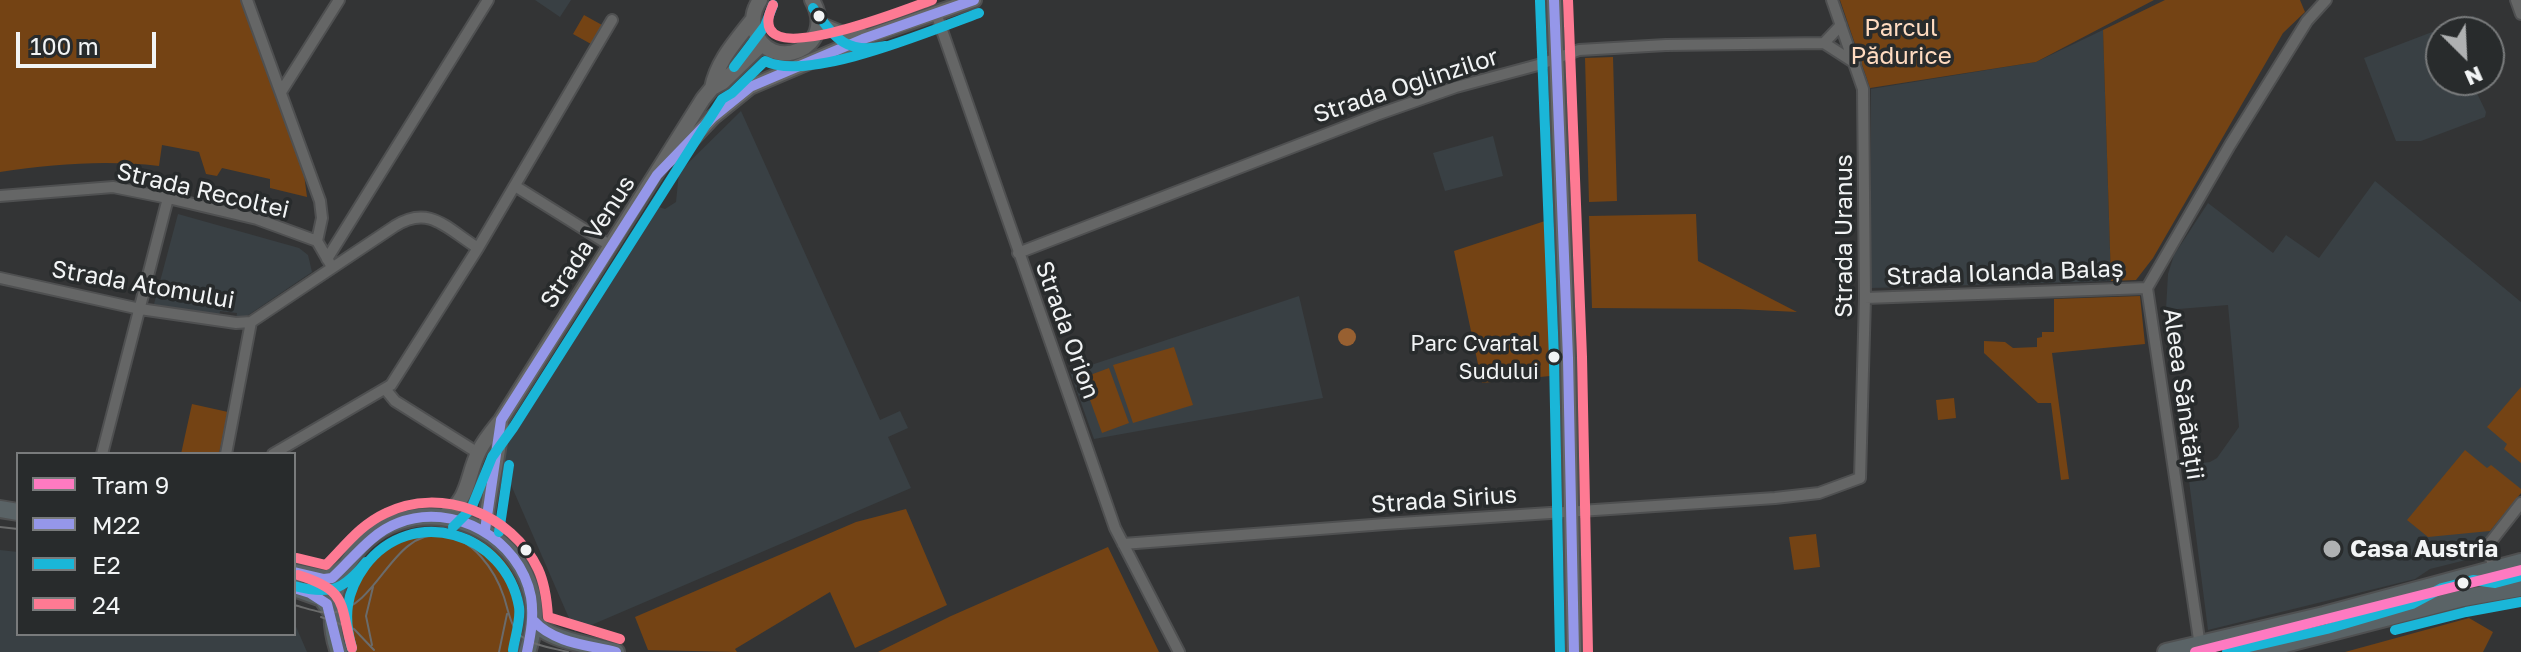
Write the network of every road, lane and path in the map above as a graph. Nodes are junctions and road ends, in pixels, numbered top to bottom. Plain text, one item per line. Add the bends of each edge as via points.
1 (247, 0) edge
2 (339, 0) edge
3 (488, 0) edge
4 (760, 0) edge
5 (812, 0) edge
6 (974, 0) edge
7 (1554, 0) edge
8 (1832, 0) edge
9 (2326, 0) edge
10 (2516, 0) edge
11 (936, 13) junction
12 (2521, 14) edge
13 (753, 19) junction
14 (612, 20) dead end
15 (819, 24) junction
16 (1841, 25) junction
17 (866, 38) junction
18 (1824, 43) junction
19 (762, 44) junction
20 (799, 51) junction
21 (1558, 56) junction
22 (1855, 63) junction
23 (712, 88) junction
24 (281, 92) junction
25 (657, 175) junction
26 (515, 186) junction
27 (0, 196) edge
28 (168, 198) junction
29 (317, 241) junction
30 (611, 246) junction
31 (478, 248) junction
32 (1018, 253) junction
33 (330, 263) junction
34 (0, 278) edge
35 (2147, 288) junction
36 (1865, 298) junction
37 (140, 309) junction
38 (251, 322) junction
39 (386, 390) junction
40 (501, 420) junction
41 (103, 452) edge
42 (226, 452) edge
43 (277, 452) edge
44 (478, 453) junction
45 (1860, 478) joint
46 (2521, 503) edge
47 (1571, 513) junction
48 (444, 516) junction
49 (485, 530) junction
50 (1123, 544) junction
51 (349, 561) junction
52 (2521, 562) edge
53 (2493, 569) junction
54 (296, 572) edge
55 (2521, 588) edge
56 (296, 589) edge
57 (332, 613) junction
58 (534, 621) junction
59 (2200, 648) edge
60 (339, 652) edge
61 (527, 652) edge
62 (616, 652) edge
63 (1179, 652) edge
64 (1574, 652) edge
65 (2166, 652) edge
66 (2254, 652) edge

1 - 24 street
2 - 24 street
3 - 33 street
4 - 13 main road, Strada Venus
5 - 15 main road
6 - 11 main road
7 - 21 main road
8 - 16 street, Strada Uranus
9 - 35 street, Aleea Sănătății via 2253,107
10 - 12 street
11 - 17 main road
11 - 32 street, Strada Orion
13 - 19 main road
13 - 23 main road, Strada Venus via 726,54
14 - 26 street
15 - 17 main road
15 - 20 main road
16 - 18 street
16 - 22 street, Strada Uranus
17 - 20 main road
17 - 25 main road via 750,87
18 - 21 street, Strada Oglinzilor via 1666,45
18 - 22 street
19 - 20 main road via 780,53
19 - 23 main road, Strada Venus
21 - 32 street, Strada Oglinzilor via 1281,150
21 - 47 main road
22 - 36 street, Strada Uranus via 1863,89
23 - 25 main road, Strada Venus
24 - 29 street via 320,201
25 - 30 main road, Strada Venus
26 - 30 street
26 - 31 street
27 - 28 street, Strada Recoltei via 113,187
28 - 29 street, Strada Recoltei via 257,219
28 - 37 street
29 - 33 street, Strada Recoltei
30 - 40 main road, Strada Venus
31 - 33 street, Strada Atomului via 431,218 415,216
31 - 39 street
32 - 50 street, Strada Orion
33 - 38 street, Strada Atomului
34 - 37 street, Strada Atomului
35 - 36 street, Strada Iolanda Balaș
35 - 59 street, Aleea Sănătății
36 - 45 street, Strada Uranus
37 - 38 street, Strada Atomului
37 - 41 street
38 - 42 street
39 - 43 street
39 - 44 street via 404,408
40 - 44 main road, Strada Venus
40 - 49 main road, Strada Venus
44 - 48 main road, Strada Venus via 464,497
45 - 47 street, Strada Sirius via 1819,493
46 - 53 street via 2489,544
47 - 50 street, Strada Sirius
47 - 64 main road
48 - 49 main road
48 - 51 main road via 388,526
49 - 58 main road via 521,566
50 - 63 street, Strada Orion
51 - 54 main road via 328,579
51 - 57 main road
52 - 53 main road
53 - 59 main road
55 - 66 main road
56 - 57 main road via 322,598
57 - 60 main road
58 - 61 main road
58 - 62 main road via 551,634
59 - 65 main road

